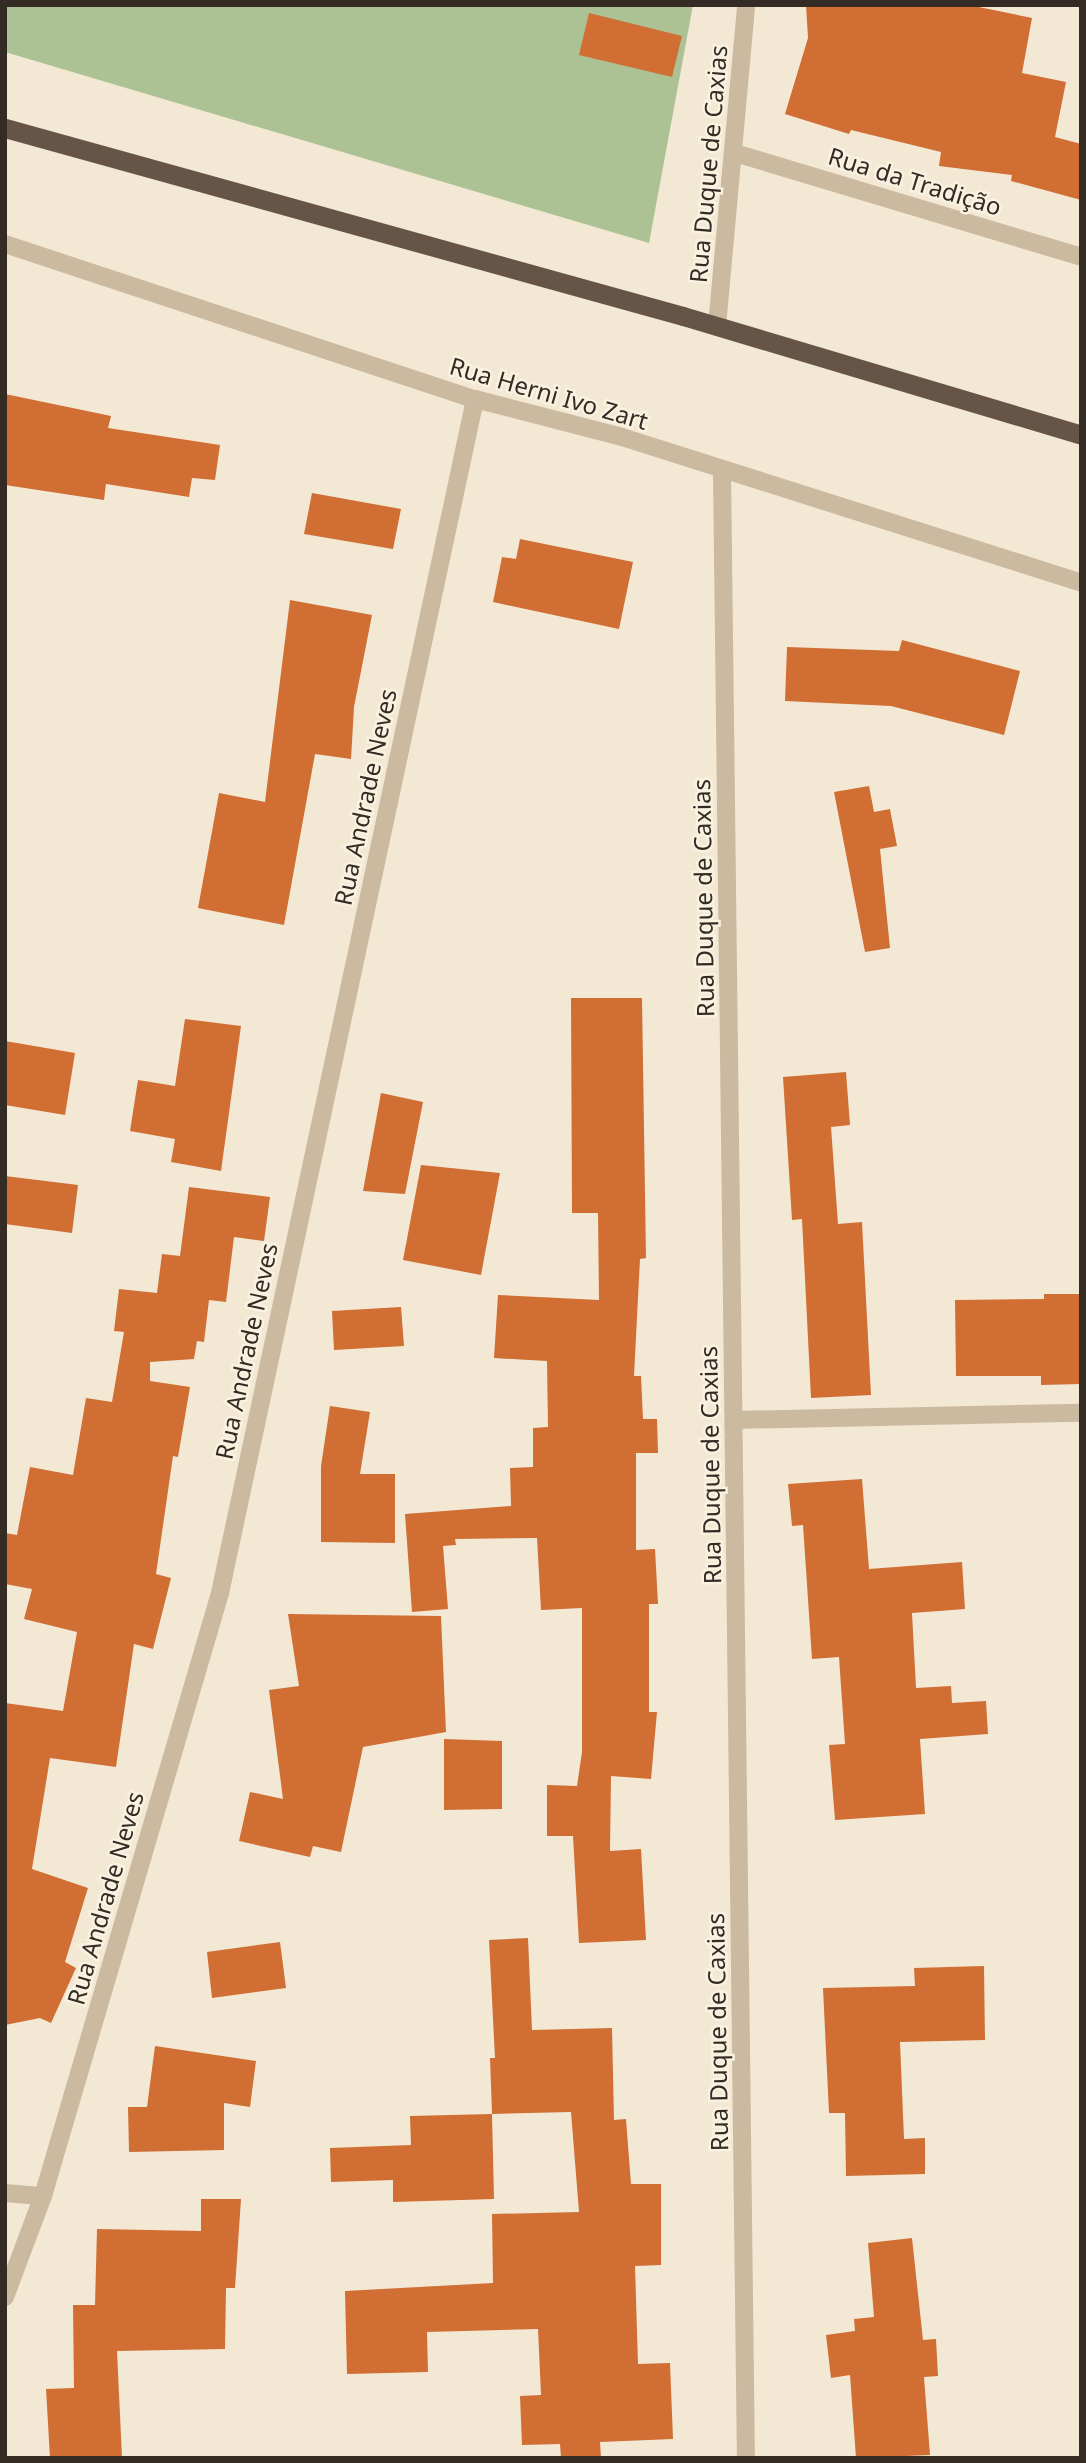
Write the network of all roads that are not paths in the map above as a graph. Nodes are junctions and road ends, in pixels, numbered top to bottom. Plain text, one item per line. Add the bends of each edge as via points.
1 (746, 5) edge
2 (5, 128) edge
3 (735, 153) junction
4 (5, 244) edge
5 (1081, 257) edge
6 (717, 326) junction
7 (475, 399) junction
8 (1081, 435) edge
9 (722, 472) junction
10 (1081, 583) edge
11 (1081, 1413) edge
12 (734, 1420) junction
13 (5, 2193) edge
14 (43, 2196) junction
15 (5, 2297) edge
16 (747, 2458) edge

1 - 3 street, Rua Duque de Caxias
2 - 6 highway
3 - 5 street, Rua da Tradição
3 - 6 street, Rua Duque de Caxias
4 - 7 street, Rua Herni Ivo Zart
6 - 8 highway
7 - 9 street, Rua Herni Ivo Zart via 622,437
7 - 14 street, Rua Andrade Neves via 220,1593
9 - 10 street, Rua Herni Ivo Zart
9 - 12 street, Rua Duque de Caxias
11 - 12 street
12 - 16 street, Rua Duque de Caxias
13 - 14 street
14 - 15 street, Rua Andrade Neves

